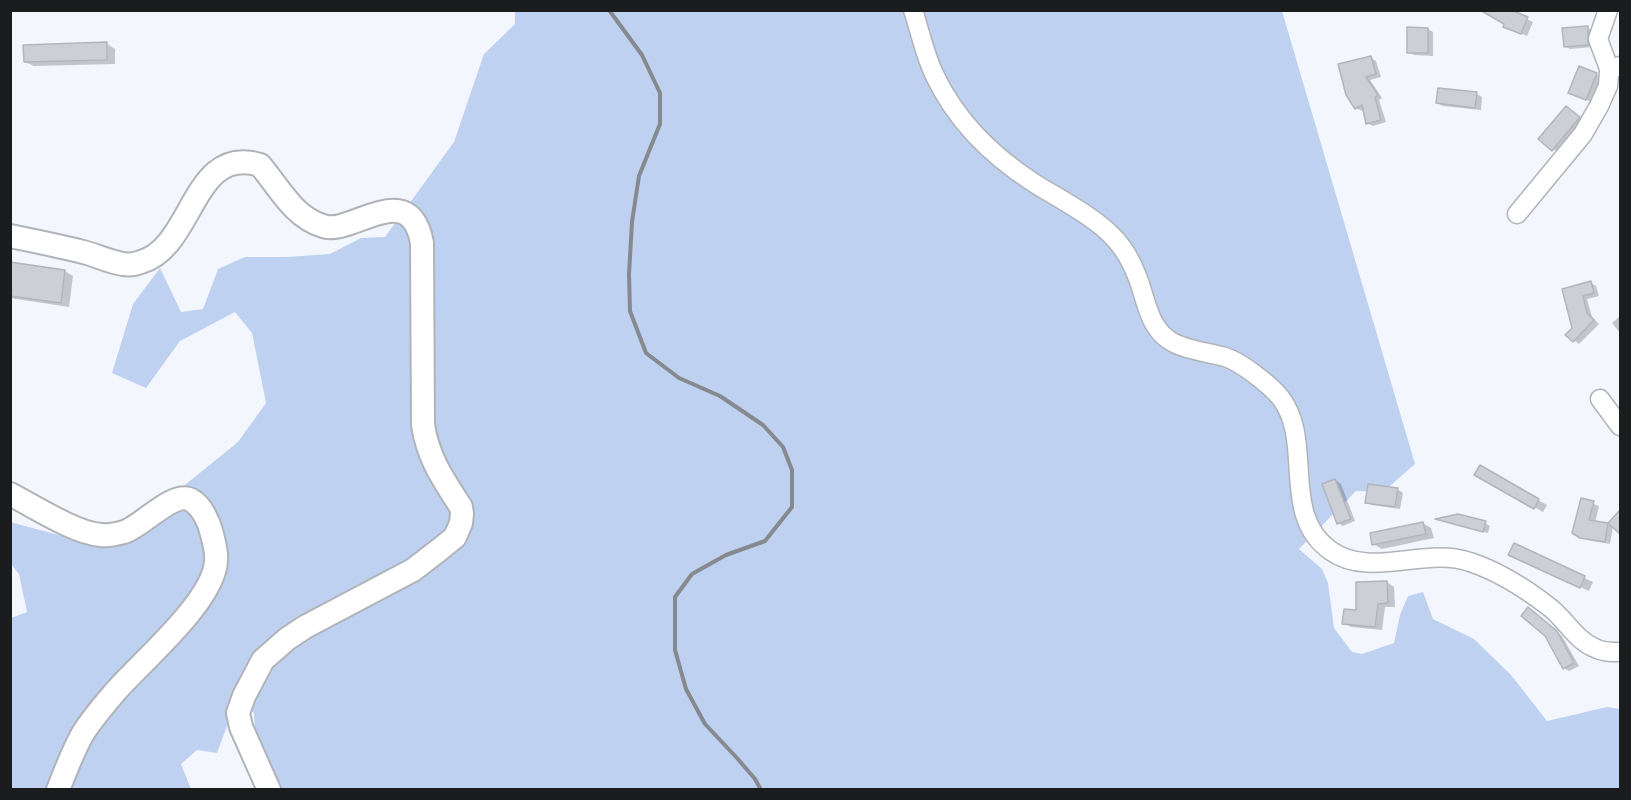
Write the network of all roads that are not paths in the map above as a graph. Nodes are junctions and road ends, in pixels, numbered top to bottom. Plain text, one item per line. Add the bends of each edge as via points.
1 (913, 10) edge
2 (1608, 10) edge
3 (1615, 68) edge
4 (1517, 214) dead end
5 (10, 236) edge
6 (1600, 399) dead end
7 (1620, 426) edge
8 (10, 495) edge
9 (1620, 652) edge
10 (58, 789) edge
11 (268, 789) edge

1 - 9 street via 934,75 958,115 991,150 1025,177 1102,226 1116,240 1137,273 1157,330 1171,342 1228,358 1265,381 1279,396 1290,412 1294,429 1302,507 1308,524 1331,551 1348,560 1371,563 1432,556 1468,561 1493,571 1550,606 1595,649
2 - 3 street via 1598,39
3 - 4 street via 1592,121
5 - 11 main road via 124,265 142,262 169,242 211,177 230,164 241,162 260,165 293,209 323,226 344,225 398,210 417,225 422,243 423,425 432,459 461,507 461,523 456,537 413,570 305,627 263,660 238,713
6 - 7 street
8 - 10 main road via 70,526 102,535 127,531 172,502 190,499 209,524 215,547 213,577 201,597 82,735

